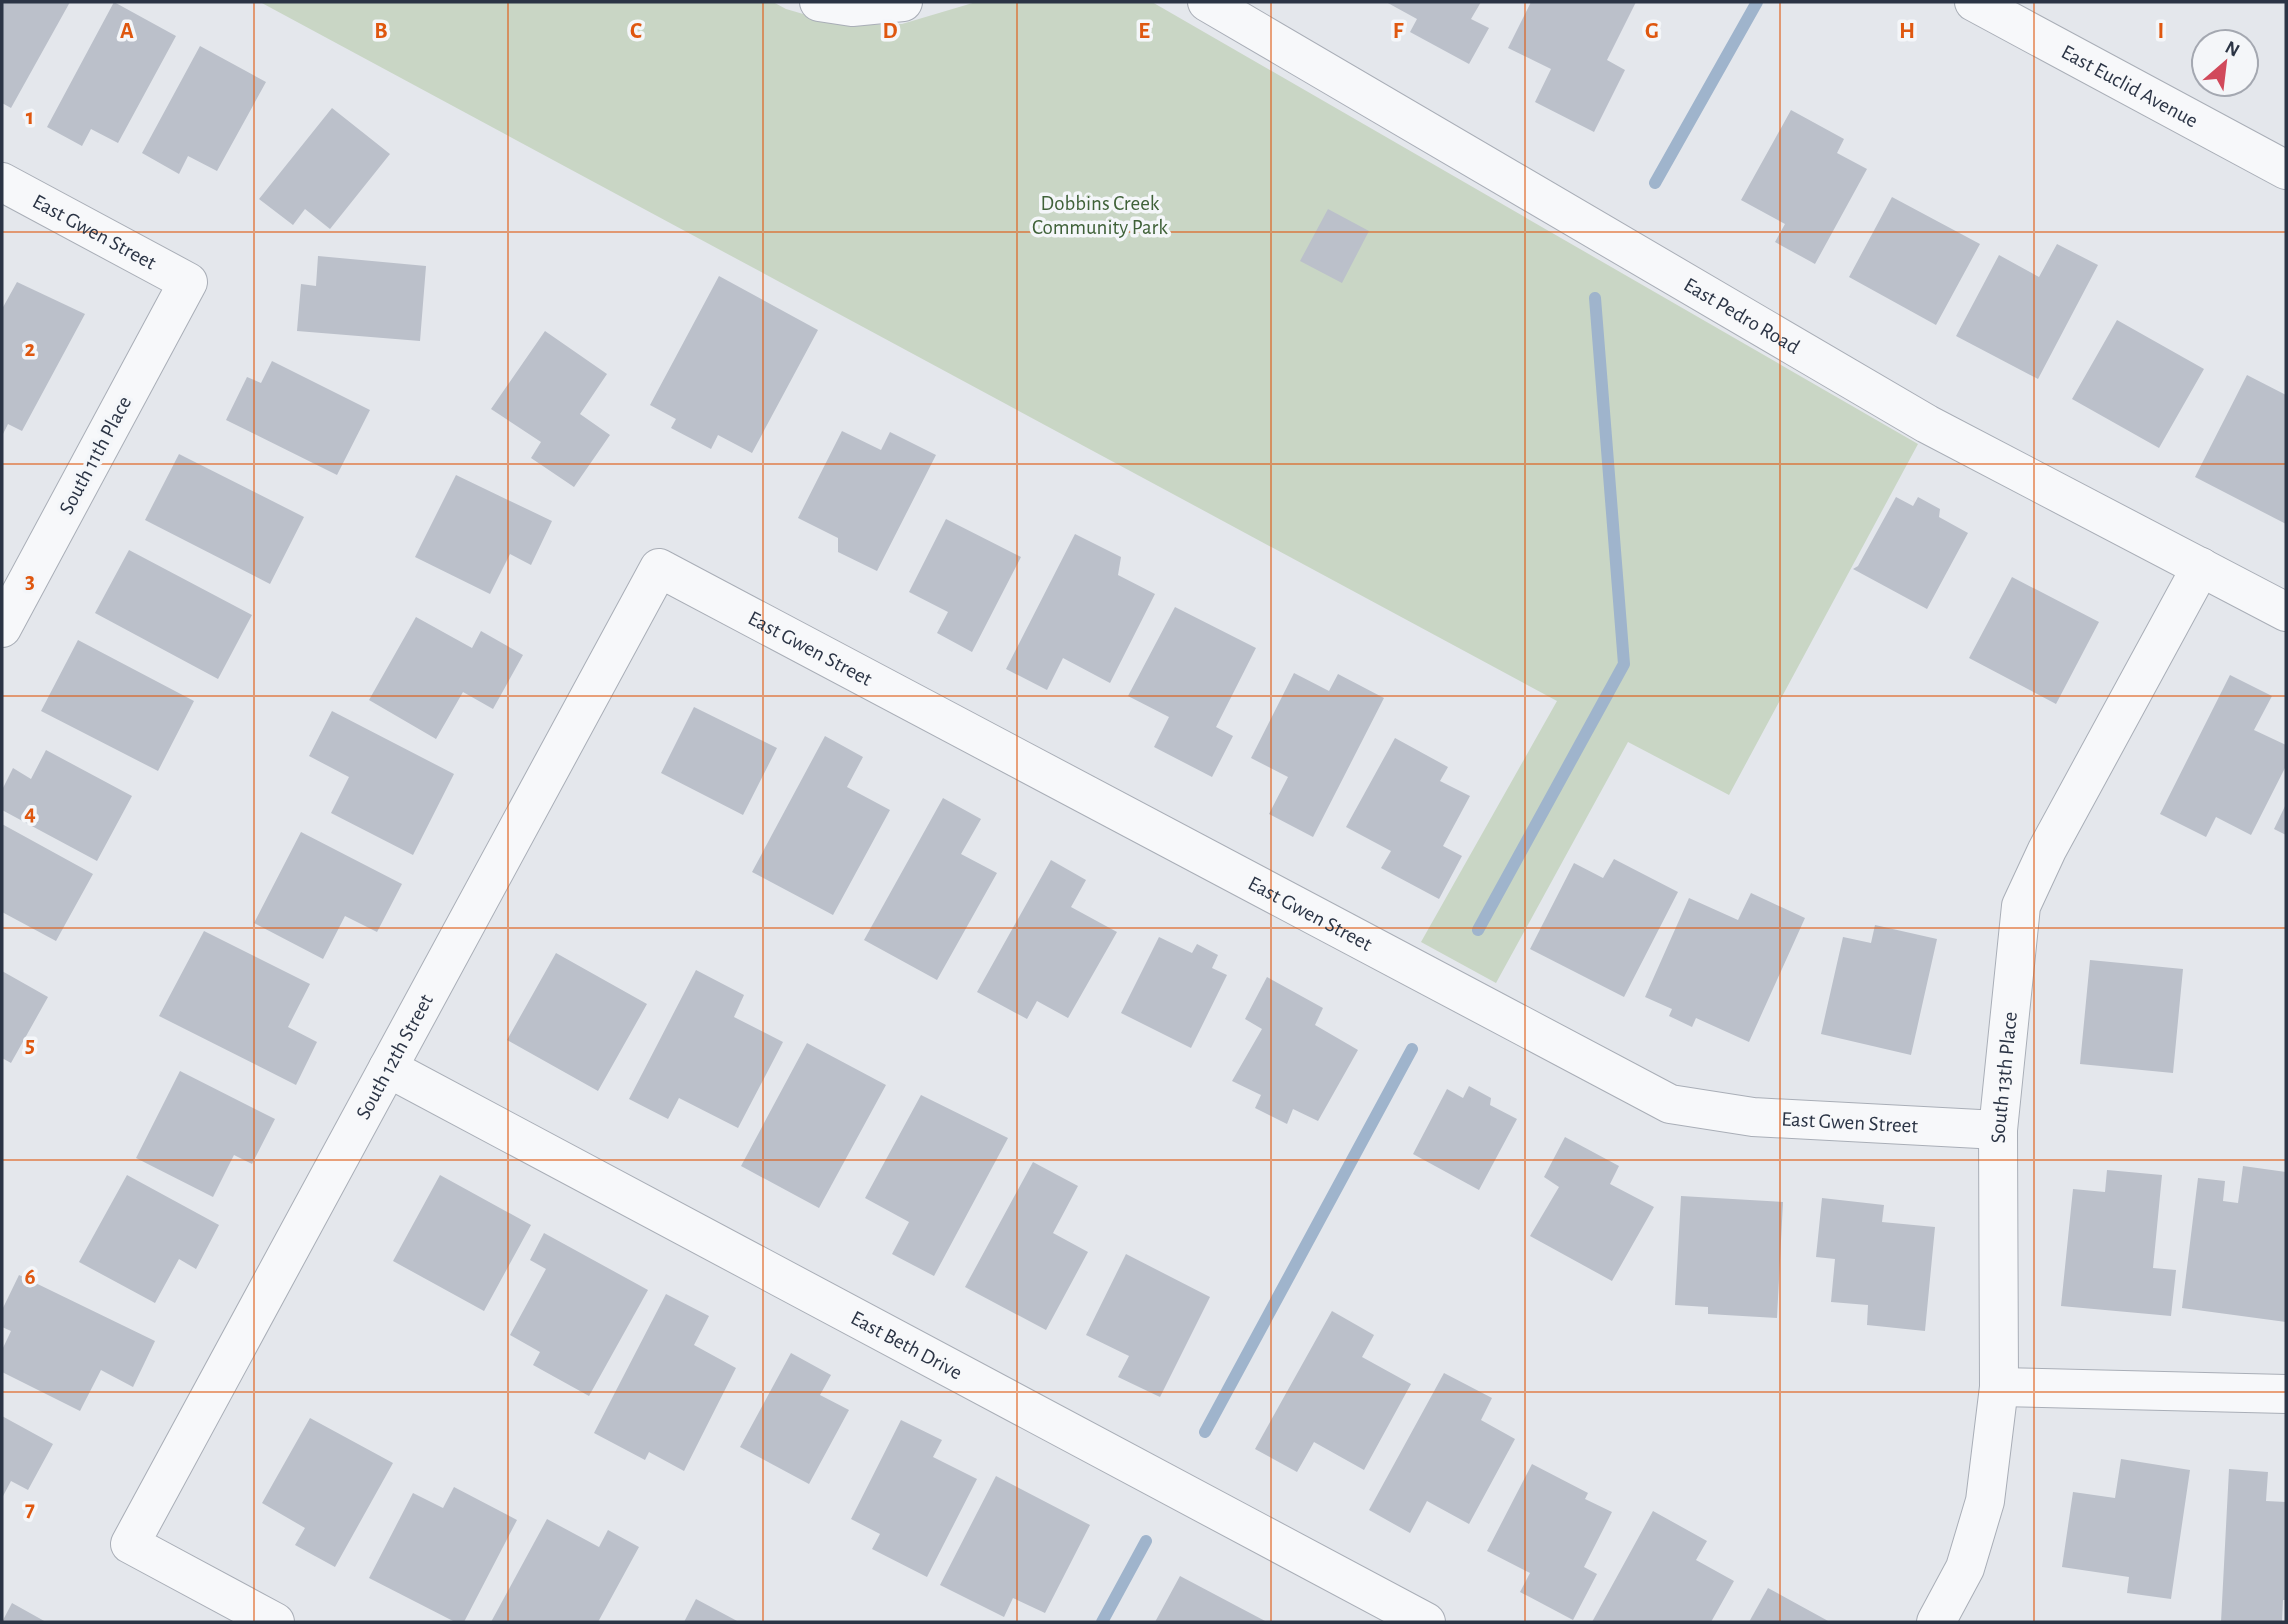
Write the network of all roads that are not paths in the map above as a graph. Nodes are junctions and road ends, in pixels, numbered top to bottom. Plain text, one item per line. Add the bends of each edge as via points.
1 (819, 2) edge
2 (902, 2) edge
3 (1207, 2) edge
4 (1974, 2) edge
5 (2286, 170) edge
6 (2, 182) edge
7 (188, 282) joint
8 (2201, 567) junction
9 (659, 568) joint
10 (2286, 612) edge
11 (2, 628) edge
12 (388, 1068) junction
13 (1998, 1130) junction
14 (1998, 1387) junction
15 (2286, 1394) edge
16 (275, 1622) edge
17 (1426, 1622) edge
18 (1936, 1622) edge

1 - 2 street via 852,7
3 - 8 street, East Pedro Road via 1927,424
4 - 5 street, East Euclid Avenue
6 - 7 street, East Gwen Street
7 - 11 street, South 11th Place
8 - 10 street, East Pedro Road
8 - 13 street, South 13th Place via 2021,906
9 - 12 street, South 12th Street
9 - 13 street, East Gwen Street via 1670,1104 1753,1116
12 - 16 street, South 12th Street via 130,1544
12 - 17 street, East Beth Drive
13 - 14 street, South 13th Place
14 - 15 street
14 - 18 street, South 13th Place via 1985,1501 1965,1568

